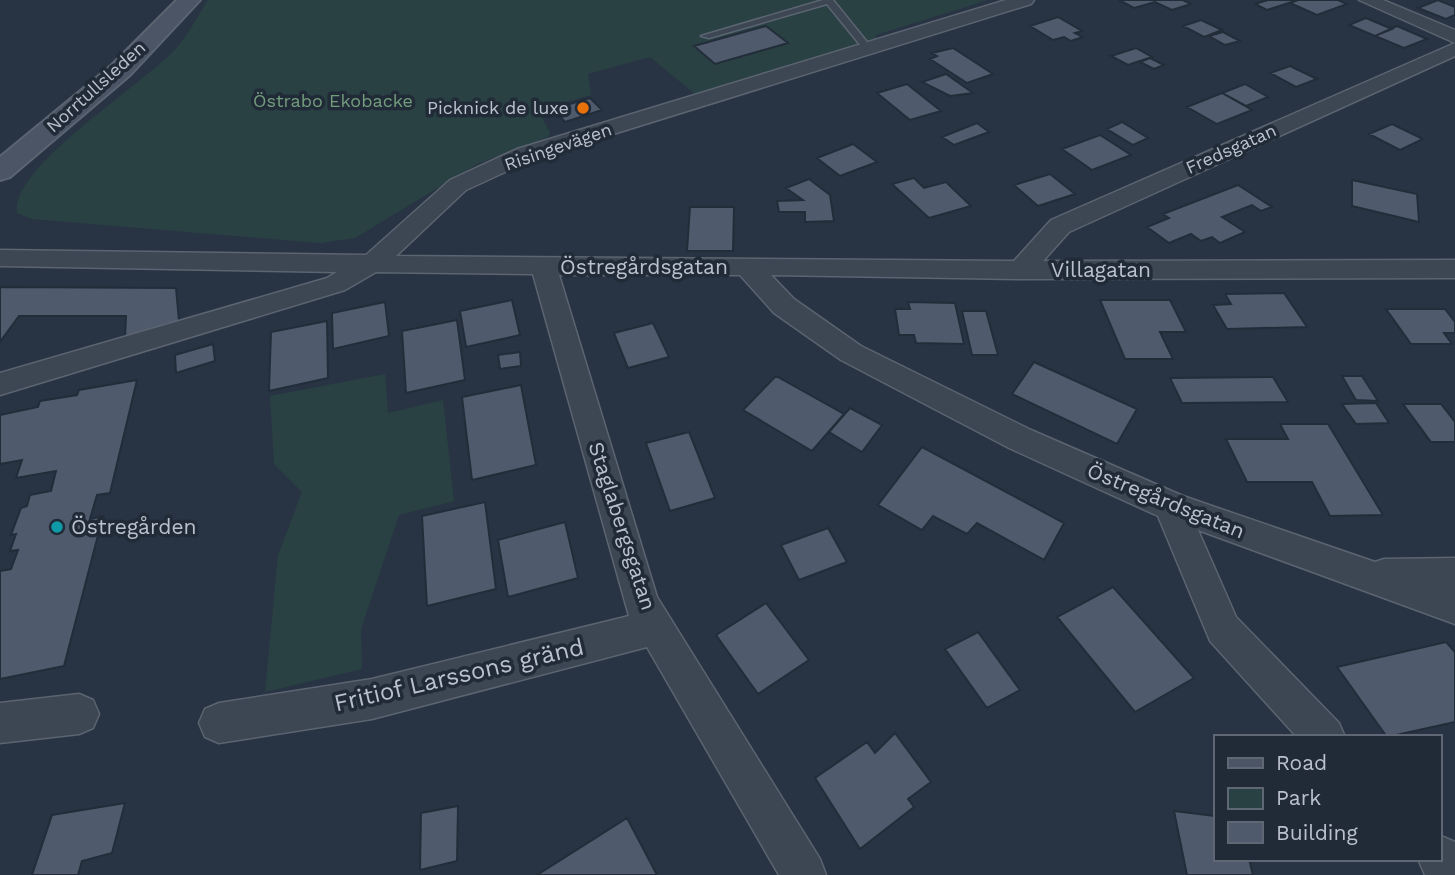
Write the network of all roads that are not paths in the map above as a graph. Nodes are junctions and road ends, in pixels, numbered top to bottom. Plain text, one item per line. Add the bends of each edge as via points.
1 (189, 0) edge
2 (828, 0) edge
3 (1025, 0) edge
4 (1368, 0) edge
5 (706, 36) dead end
6 (1455, 37) edge
7 (868, 49) junction
8 (1455, 49) edge
9 (0, 171) edge
10 (0, 258) edge
11 (374, 262) junction
12 (747, 266) junction
13 (544, 268) junction
14 (1455, 269) edge
15 (1021, 270) junction
16 (0, 384) edge
17 (1171, 506) junction
18 (1455, 574) edge
19 (1361, 575) junction
20 (1455, 607) edge
21 (656, 627) junction
22 (79, 714) dead end
23 (0, 723) edge
24 (219, 723) dead end
25 (1323, 735) edge
26 (1441, 859) edge
27 (1455, 874) edge
28 (804, 875) edge

1 - 9 main road, Norrtullsleden via 121,70
2 - 5 lane
2 - 7 lane
3 - 7 street, Risingevägen
4 - 6 street
7 - 11 street, Risingevägen via 525,154 457,185
8 - 15 street, Fredsgatan via 1060,226
10 - 11 street, Östregårdsgatan
11 - 13 street, Östregårdsgatan
11 - 16 street, Risingevägen via 337,284
12 - 13 street, Östregårdsgatan
12 - 15 street, Villagatan
12 - 17 street, Östregårdsgatan via 784,306 851,353 1020,439
13 - 21 street, Staglabergsgatan via 641,603
14 - 15 street, Villagatan
17 - 19 street, Östregårdsgatan
17 - 25 street via 1223,629
18 - 19 street
19 - 20 street, Östregårdsgatan
21 - 24 street, Fritiof Larssons gränd via 372,699
21 - 28 street, Staglabergsgatan
22 - 23 street
26 - 27 street

